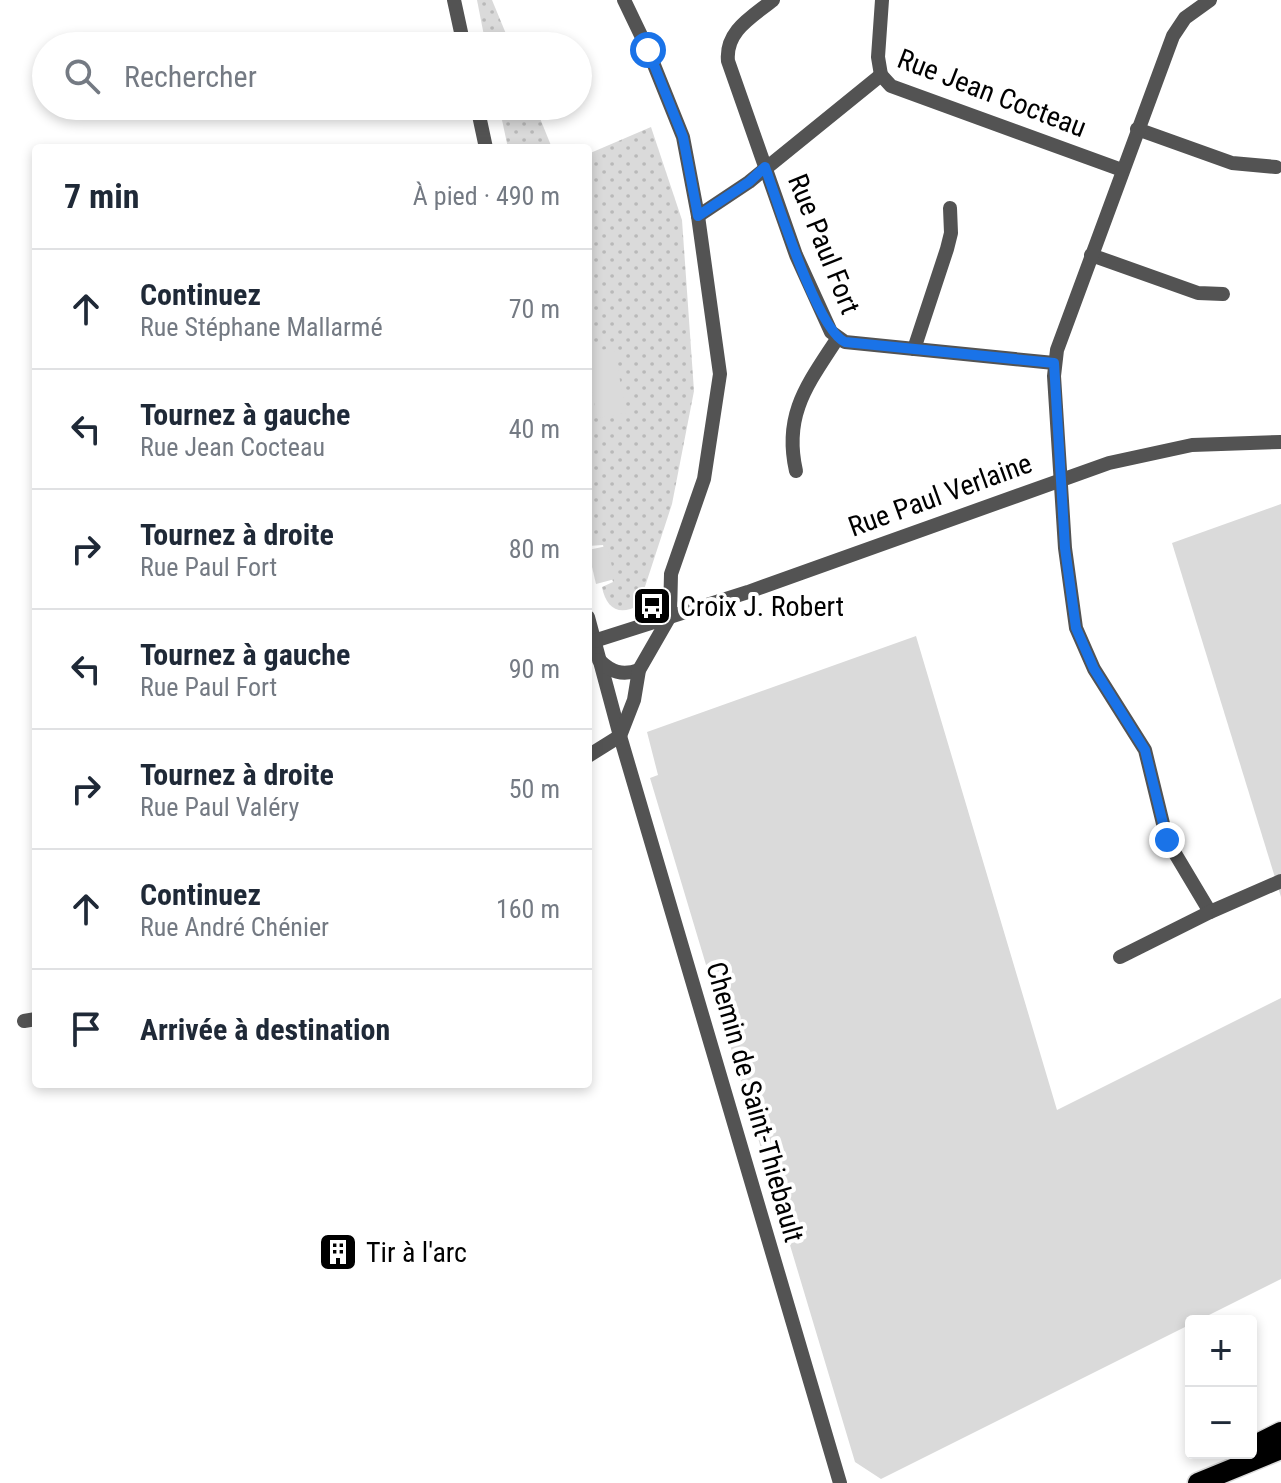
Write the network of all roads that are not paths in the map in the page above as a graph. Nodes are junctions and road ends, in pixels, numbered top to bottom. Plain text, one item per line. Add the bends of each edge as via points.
1 (454, 0) edge
2 (624, 0) edge
3 (773, 0) edge
4 (882, 0) edge
5 (1210, 0) edge
6 (461, 32) edge
7 (881, 75) junction
8 (480, 120) edge
9 (1137, 129) junction
10 (485, 144) edge
11 (765, 167) junction
12 (1276, 167) dead end
13 (1122, 170) junction
14 (950, 208) dead end
15 (698, 216) junction
16 (1091, 255) junction
17 (1223, 294) dead end
18 (837, 339) junction
19 (914, 349) junction
20 (1054, 363) junction
21 (1281, 442) edge
22 (796, 471) dead end
23 (1061, 479) junction
24 (670, 616) junction
25 (592, 633) edge
26 (594, 641) junction
27 (599, 660) junction
28 (639, 670) junction
29 (620, 736) junction
30 (592, 754) edge
31 (1281, 881) edge
32 (1210, 912) junction
33 (1120, 957) dead end
34 (1281, 1432) edge
35 (1257, 1444) edge
36 (1281, 1449) edge
37 (1228, 1459) edge
38 (840, 1483) edge
39 (1182, 1483) edge
40 (1198, 1483) edge

1 - 6 street
2 - 15 street via 683,137
3 - 11 street, Rue Paul Fort via 738,28 727,53
4 - 7 street
5 - 9 street via 1178,26
7 - 11 street, Rue Jean Cocteau
7 - 13 street, Rue Jean Cocteau via 891,86
8 - 10 street
9 - 12 street via 1232,163
9 - 13 street
11 - 15 street, Rue Jean Cocteau
11 - 18 street, Rue Paul Fort via 796,255
13 - 16 street
14 - 19 street via 947,249
15 - 24 street via 720,374 704,479 671,574
16 - 17 street via 1198,293
16 - 20 street
18 - 19 street, Rue Paul Fort
18 - 22 street, Rue Paul Fort via 797,405 791,440
19 - 20 street, Rue Paul Fort
20 - 23 street
21 - 23 street, Rue Paul Verlaine via 1192,445
23 - 24 street, Rue Paul Verlaine
23 - 32 street via 1076,628 1094,669 1145,750 1167,840
24 - 26 street, Rue Paul Verlaine
24 - 28 street
25 - 26 street, Chemin de Saint-Thiebault
26 - 27 street, Chemin de Saint-Thiebault
27 - 28 street via 609,670
27 - 29 street, Chemin de Saint-Thiebault
28 - 29 street
29 - 30 street
29 - 38 street, Chemin de Saint-Thiebault
31 - 32 street
32 - 33 street
34 - 35 main road
36 - 40 main road
37 - 39 main road

